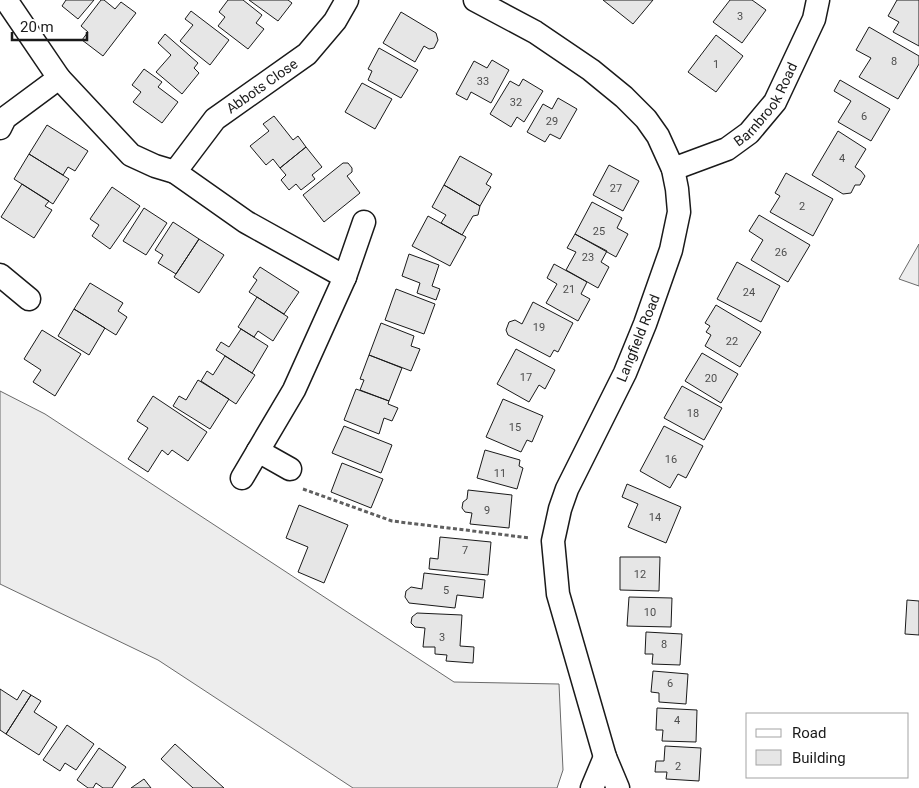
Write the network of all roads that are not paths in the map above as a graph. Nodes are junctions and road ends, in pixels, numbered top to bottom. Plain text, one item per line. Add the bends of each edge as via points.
1 (6, 0) edge
2 (347, 0) edge
3 (475, 0) edge
4 (818, 0) edge
5 (59, 78) junction
6 (0, 128) edge
7 (673, 169) junction
8 (175, 172) junction
9 (364, 222) dead end
10 (345, 277) junction
11 (1, 279) edge
12 (29, 299) dead end
13 (258, 451) junction
14 (290, 469) road end
15 (242, 478) dead end
16 (605, 757) junction
17 (592, 788) edge
18 (618, 788) edge

1 - 5 street
2 - 8 street, Abbots Close via 335,21 307,54 216,119
3 - 7 street, Langfield Road via 535,32 591,70 624,98 658,136
4 - 7 street, Barnbrook Road via 814,19 776,102 749,133 727,149
5 - 6 street via 5,118
5 - 8 street via 131,155
7 - 16 street, Langfield Road via 680,212 671,250 625,373 567,489 553,540 558,594
8 - 10 street via 246,222
9 - 10 street
10 - 13 street via 294,390
11 - 12 street
13 - 14 street
13 - 15 street
16 - 17 street
16 - 18 street, Langfield Road

